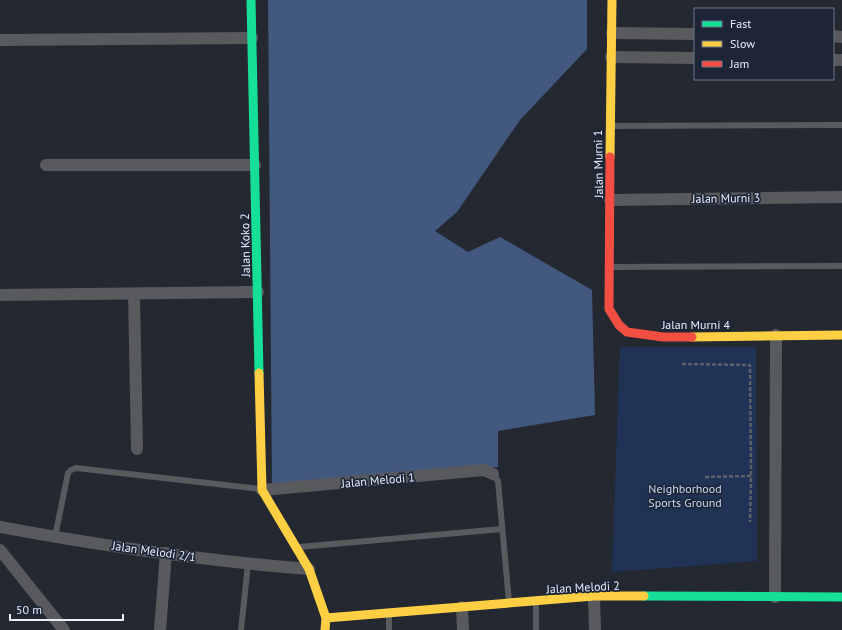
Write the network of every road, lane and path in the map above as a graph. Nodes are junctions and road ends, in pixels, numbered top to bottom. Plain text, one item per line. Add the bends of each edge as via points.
1 (251, 0) edge
2 (612, 0) edge
3 (612, 33) junction
4 (694, 34) edge
5 (252, 38) junction
6 (0, 40) edge
7 (611, 57) junction
8 (694, 58) edge
9 (842, 125) edge
10 (610, 126) junction
11 (46, 165) dead end
12 (255, 165) junction
13 (842, 197) edge
14 (610, 200) junction
15 (842, 266) edge
16 (609, 267) junction
17 (258, 292) junction
18 (134, 294) junction
19 (0, 295) edge
20 (618, 325) joint
21 (776, 335) junction
22 (842, 335) edge
23 (682, 364) dead end
24 (136, 449) dead end
25 (493, 474) joint
26 (751, 476) junction
27 (704, 477) dead end
28 (262, 490) junction
29 (750, 522) dead end
30 (0, 527) edge
31 (502, 529) junction
32 (55, 537) junction
33 (296, 547) junction
34 (0, 550) edge
35 (166, 553) junction
36 (248, 564) junction
37 (309, 570) junction
38 (594, 596) junction
39 (775, 597) junction
40 (842, 597) edge
41 (536, 601) junction
42 (509, 603) junction
43 (462, 608) junction
44 (389, 614) junction
45 (326, 618) junction
46 (64, 630) edge
47 (160, 630) edge
48 (241, 630) edge
49 (325, 630) edge
50 (390, 630) edge
51 (463, 630) edge
52 (536, 630) edge
53 (594, 630) edge

1 - 5 street, Jalan Koko 2
2 - 3 street, Jalan Murni 1
3 - 4 street
3 - 7 street, Jalan Murni 1
5 - 6 street
5 - 12 street, Jalan Koko 2
7 - 8 street
7 - 10 street, Jalan Murni 1
9 - 10 lane
10 - 14 street, Jalan Murni 1
11 - 12 street
12 - 17 street, Jalan Koko 2
13 - 14 street, Jalan Murni 3
14 - 16 street, Jalan Murni 1
15 - 16 lane
16 - 20 street, Jalan Murni 1 via 609,309
17 - 18 street
17 - 28 street, Jalan Koko 2
18 - 19 street
18 - 24 street
20 - 21 street, Jalan Murni 4 via 627,332 663,337
21 - 22 street, Jalan Murni 4
21 - 39 street
23 - 26 path via 750,365
25 - 28 street, Jalan Melodi 1 via 484,470
25 - 31 lane via 498,481
26 - 27 path
26 - 29 path
28 - 32 lane via 76,468 68,474
28 - 33 street
30 - 32 street, Jalan Melodi 2/1
31 - 33 lane
31 - 42 lane
32 - 35 street, Jalan Melodi 2/1
33 - 37 street
34 - 46 street
35 - 36 street, Jalan Melodi 2/1
35 - 47 street
36 - 37 street, Jalan Melodi 2/1
36 - 48 lane
37 - 45 street
38 - 39 street, Jalan Melodi 2
38 - 41 street, Jalan Melodi 2
38 - 53 street
39 - 40 street, Jalan Melodi 2
41 - 42 street, Jalan Melodi 2
41 - 52 lane
42 - 43 street, Jalan Melodi 2
43 - 44 street, Jalan Melodi 2
43 - 51 street
44 - 45 street, Jalan Melodi 2
44 - 50 lane
45 - 49 street

